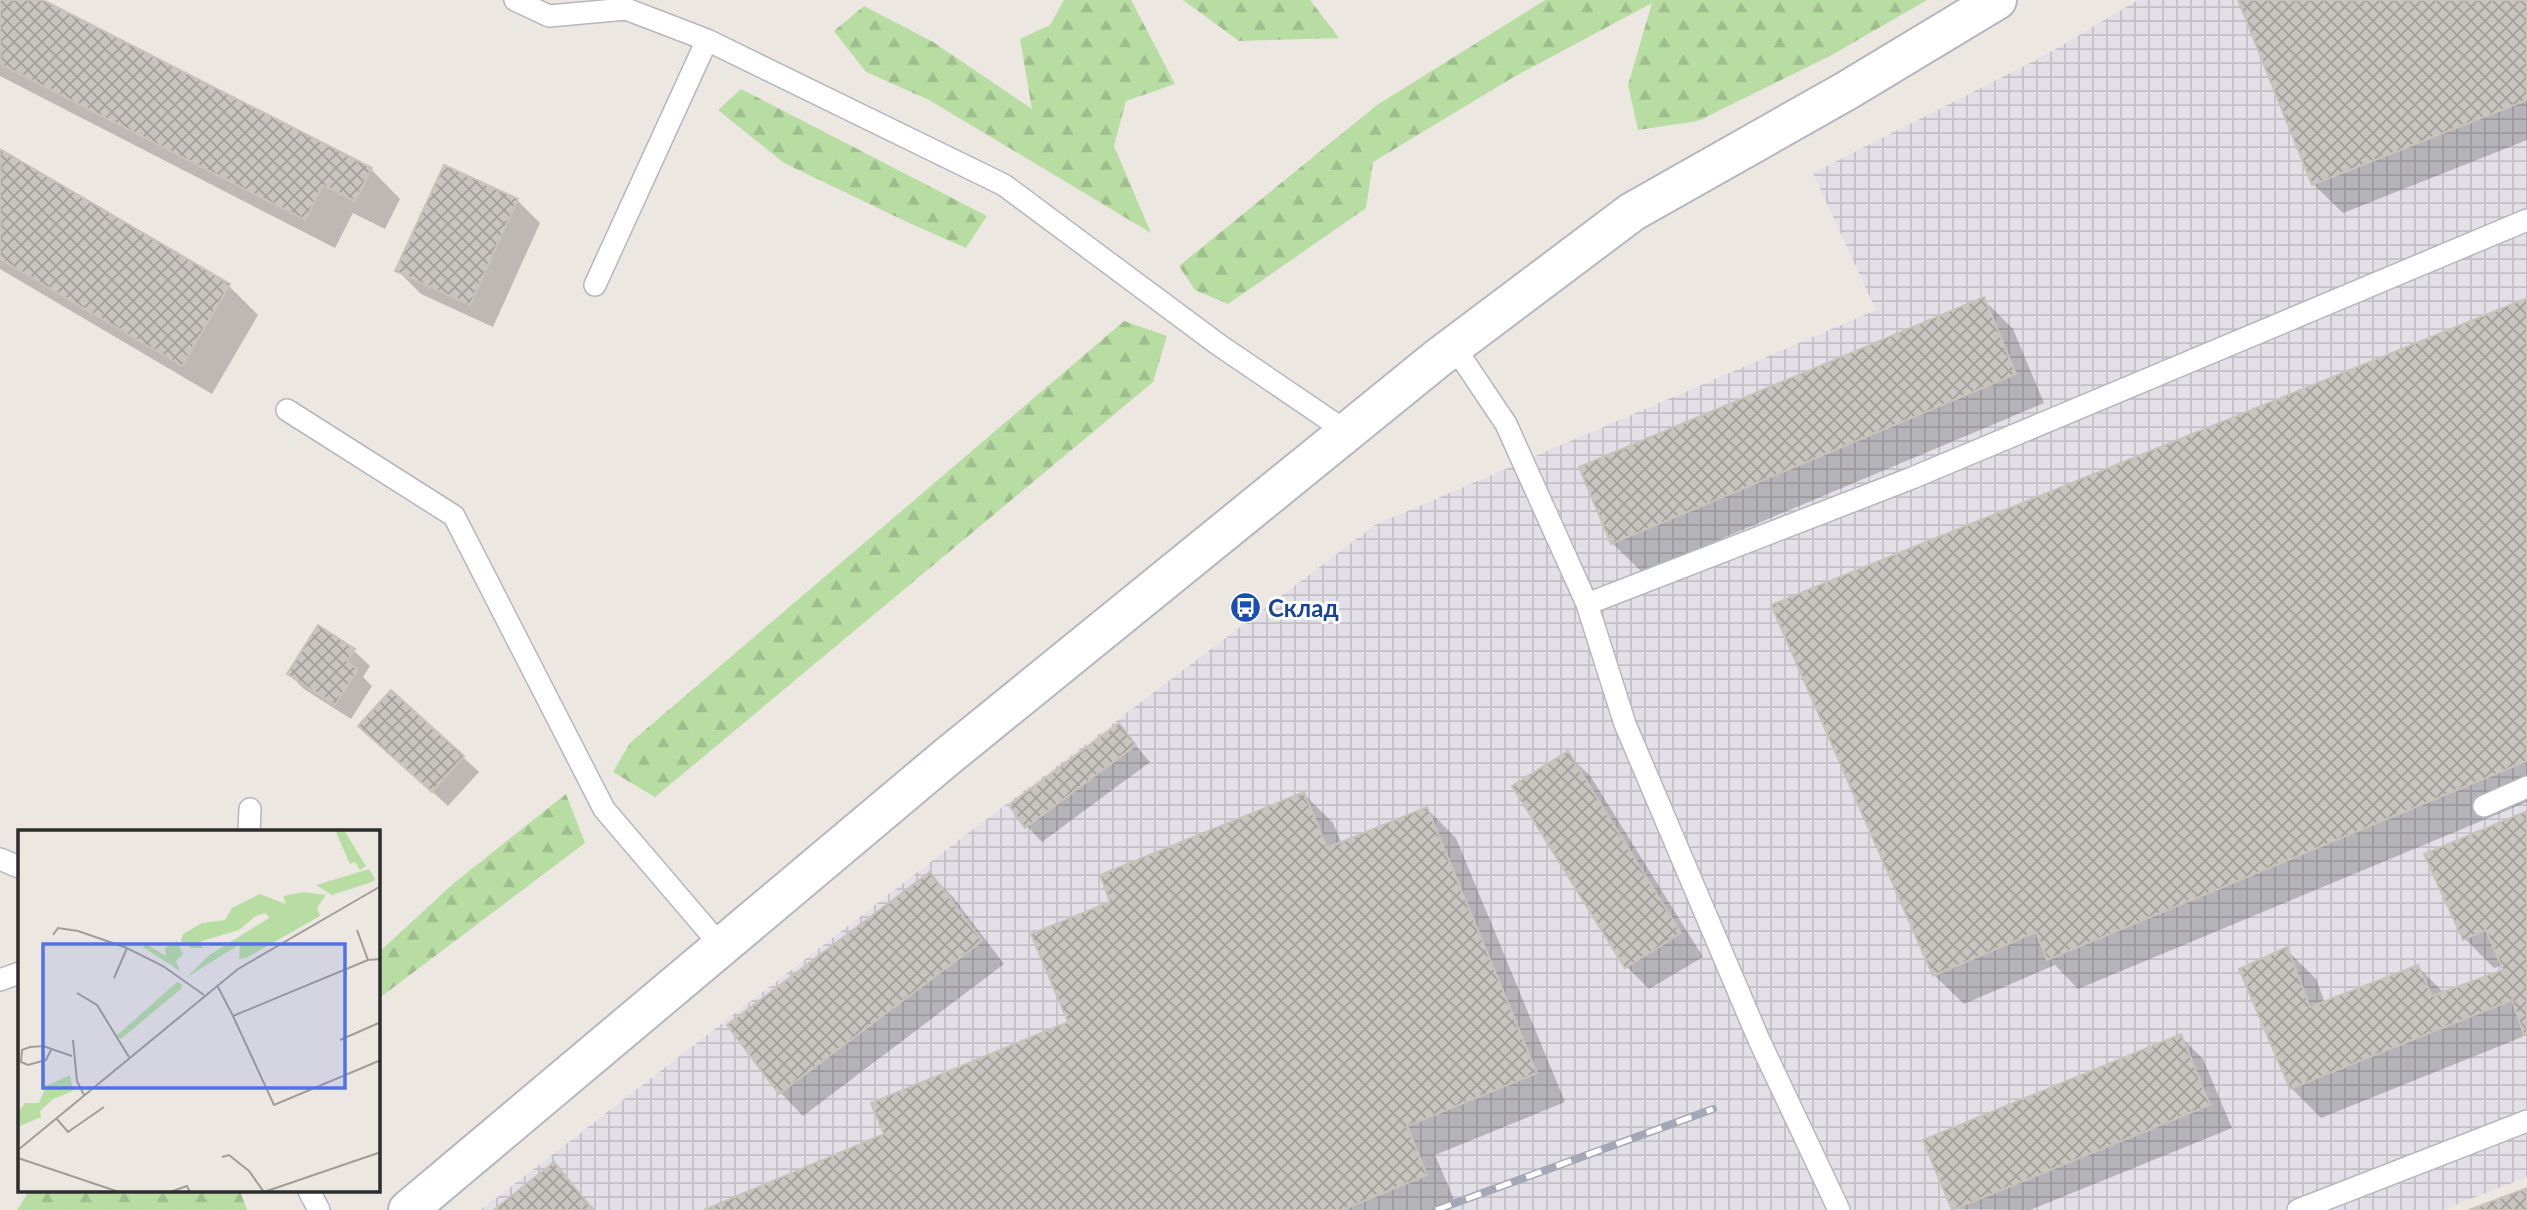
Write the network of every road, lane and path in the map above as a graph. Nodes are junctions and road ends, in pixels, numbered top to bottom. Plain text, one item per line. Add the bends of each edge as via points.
1 (515, 0) edge
2 (1997, 0) edge
3 (707, 40) junction
4 (2527, 220) edge
5 (595, 285) dead end
6 (1455, 348) junction
7 (287, 410) dead end
8 (1347, 432) junction
9 (1587, 604) junction
10 (2527, 787) edge
11 (2484, 806) dead end
12 (250, 809) dead end
13 (249, 830) edge
14 (0, 859) edge
15 (18, 867) edge
16 (722, 946) junction
17 (18, 973) edge
18 (0, 980) edge
19 (2527, 1121) edge
20 (310, 1192) edge
21 (319, 1210) edge
22 (408, 1210) edge
23 (1839, 1210) edge
24 (2298, 1210) edge

1 - 3 lane via 549,16 626,9
2 - 6 street via 1632,212
3 - 5 lane
3 - 8 lane via 1004,185 1219,345
4 - 9 lane via 1912,478
6 - 8 street
6 - 9 lane via 1506,424
7 - 16 lane via 454,516 604,809
8 - 16 street
9 - 23 lane via 1625,724 1759,1040
10 - 11 lane
12 - 13 lane
14 - 15 lane
16 - 22 street
17 - 18 lane
19 - 24 lane
20 - 21 lane

